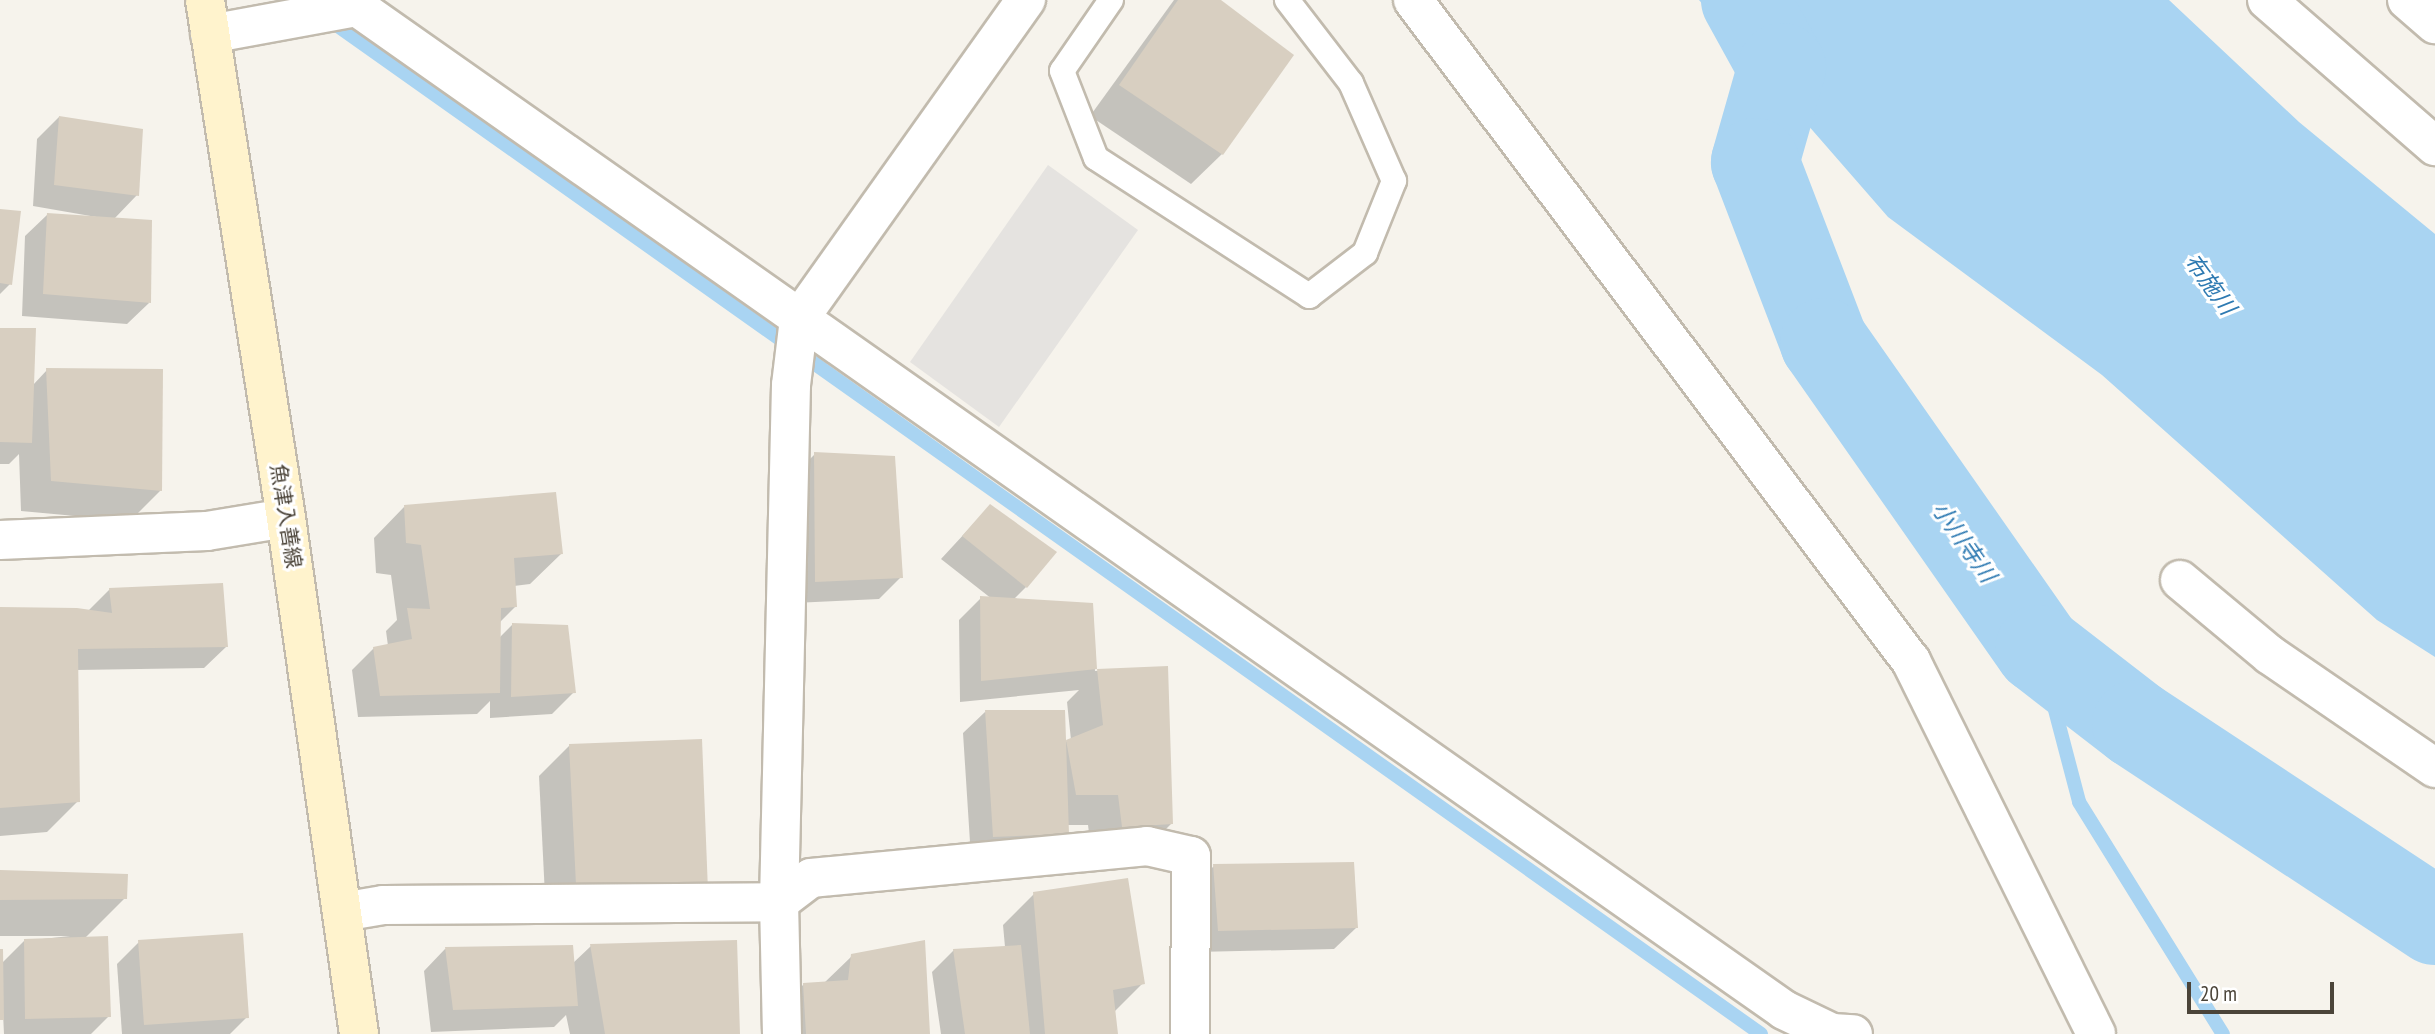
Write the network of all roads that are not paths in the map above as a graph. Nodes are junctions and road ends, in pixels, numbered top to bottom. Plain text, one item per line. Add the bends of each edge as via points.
1 (1026, 0) edge
2 (1111, 0) edge
3 (1287, 0) edge
4 (1413, 0) edge
5 (2267, 0) edge
6 (2406, 0) edge
7 (207, 17) edge
8 (2435, 24) edge
9 (2435, 146) edge
10 (799, 318) junction
11 (286, 518) junction
12 (0, 540) edge
13 (2180, 580) dead end
14 (2435, 768) edge
15 (779, 902) junction
16 (342, 912) junction
17 (1784, 1022) edge
18 (359, 1034) edge
19 (782, 1034) edge
20 (1190, 1034) edge
21 (1853, 1034) edge
22 (2096, 1034) edge

1 - 10 street
2 - 3 lane via 1062,72 1097,158 1309,296 1365,253 1394,181 1351,83
4 - 22 street via 1912,661
5 - 9 street
6 - 8 street
7 - 10 street via 357,7
7 - 11 main road, 魚津入善線
10 - 15 street via 791,385
10 - 17 street
11 - 12 street via 206,531
11 - 16 main road, 魚津入善線
13 - 14 street via 2270,655
15 - 16 street via 383,905
15 - 19 street
15 - 20 street via 811,878 1147,846 1191,856
16 - 18 main road, 魚津入善線
17 - 21 street

